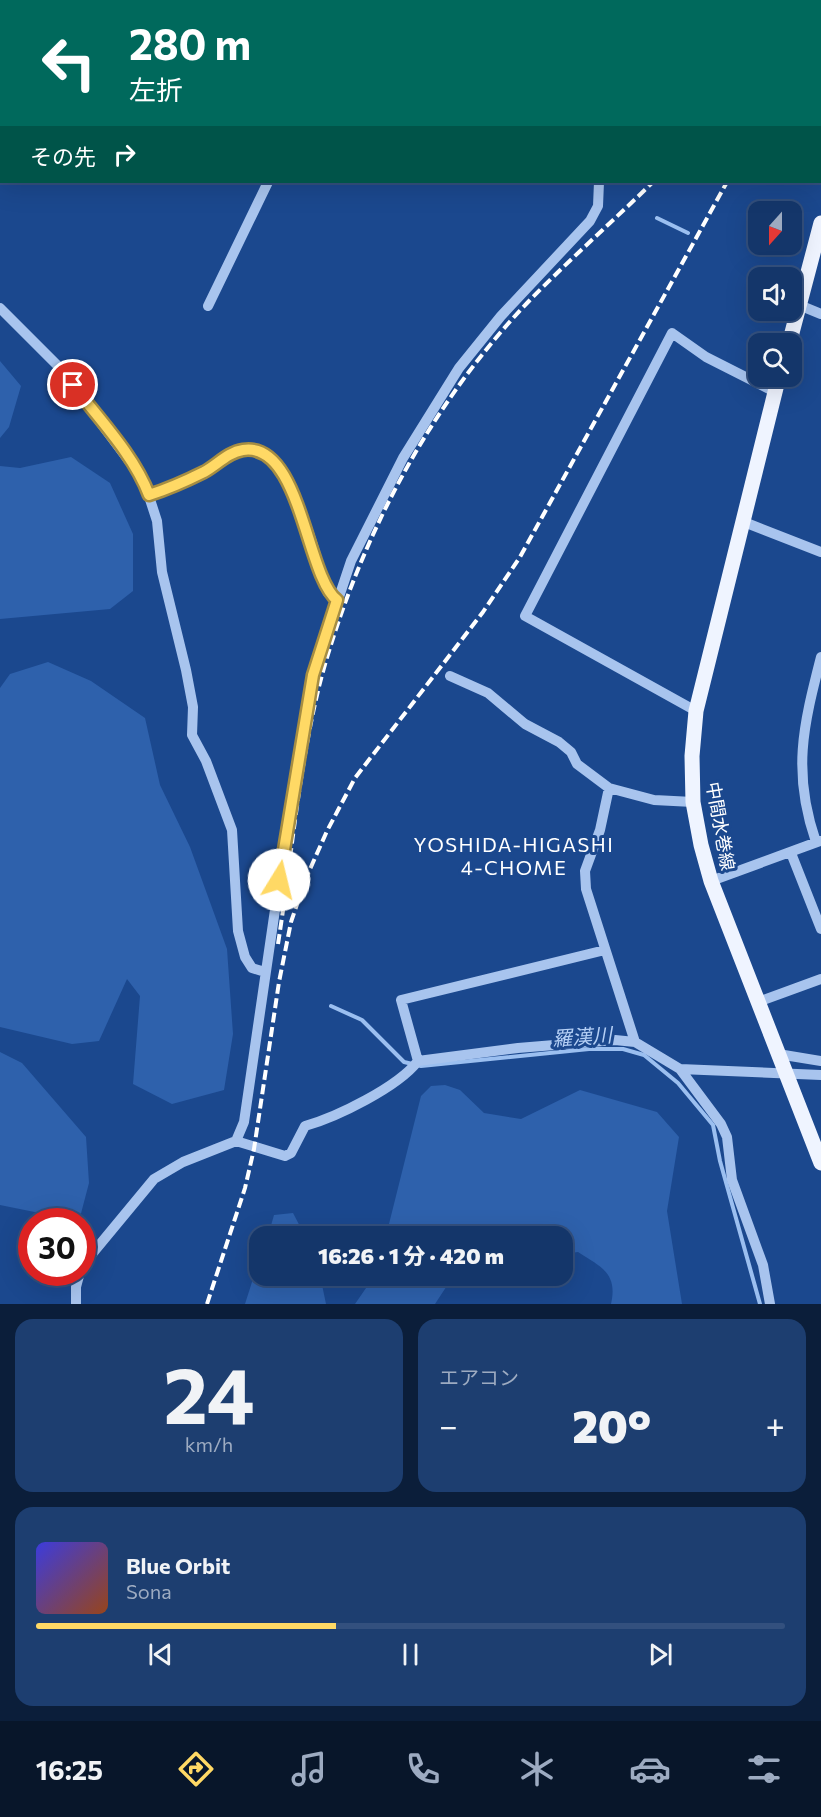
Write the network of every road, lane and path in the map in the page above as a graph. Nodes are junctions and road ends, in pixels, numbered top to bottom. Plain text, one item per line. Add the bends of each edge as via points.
1 (268, 183) edge
2 (599, 183) edge
3 (821, 223) edge
4 (816, 265) edge
5 (802, 298) edge
6 (208, 306) dead end
7 (802, 306) edge
8 (0, 308) edge
9 (821, 314) edge
10 (776, 387) edge
11 (775, 392) junction
12 (149, 495) junction
13 (744, 522) junction
14 (821, 552) edge
15 (337, 600) junction
16 (821, 657) edge
17 (450, 676) dead end
18 (696, 711) junction
19 (609, 788) junction
20 (693, 802) junction
21 (819, 841) edge
22 (791, 853) junction
23 (711, 881) junction
24 (821, 929) edge
25 (606, 950) junction
26 (265, 972) junction
27 (821, 979) edge
28 (758, 1002) junction
29 (635, 1042) junction
30 (778, 1054) junction
31 (418, 1061) junction
32 (821, 1061) edge
33 (680, 1069) junction
34 (787, 1074) junction
35 (821, 1075) edge
36 (236, 1141) junction
37 (821, 1163) edge
38 (96, 1249) edge
39 (78, 1286) edge
40 (76, 1304) edge
41 (770, 1304) edge

1 - 6 street
2 - 15 street via 598,206 590,221 501,316 422,423 373,512
3 - 4 main road
4 - 5 main road
7 - 9 street
8 - 12 street via 59,367 127,456
10 - 11 main road, 中間水巻線
11 - 13 main road, 中間水巻線
11 - 18 street via 706,357 672,333 525,616
12 - 15 street via 205,471 234,452 246,449 268,458 285,476 328,593
12 - 26 street via 193,707 192,735 206,760 232,830 238,931 252,968
13 - 14 street
13 - 18 main road, 中間水巻線
15 - 26 street via 313,675
16 - 21 street via 802,748 801,783 805,810
17 - 19 street via 488,693 525,724 559,742 577,764
18 - 20 main road, 中間水巻線
19 - 20 street via 654,800
19 - 25 street via 600,830 585,871 586,889
20 - 23 main road, 中間水巻線
21 - 22 street
22 - 23 street
22 - 24 street
23 - 28 main road, 中間水巻線
25 - 29 street
25 - 31 street via 401,1000
26 - 36 street via 244,1122
27 - 28 street
28 - 30 main road, 中間水巻線
29 - 31 street via 615,1040 518,1048
29 - 33 street
30 - 32 street
30 - 34 main road, 中間水巻線
31 - 36 street via 412,1070 369,1097 330,1119 305,1126 291,1153 285,1156
33 - 34 street
33 - 41 street via 727,1137 732,1180 763,1265
34 - 35 street
34 - 37 main road, 中間水巻線
36 - 38 street via 183,1162 154,1179
39 - 40 street

